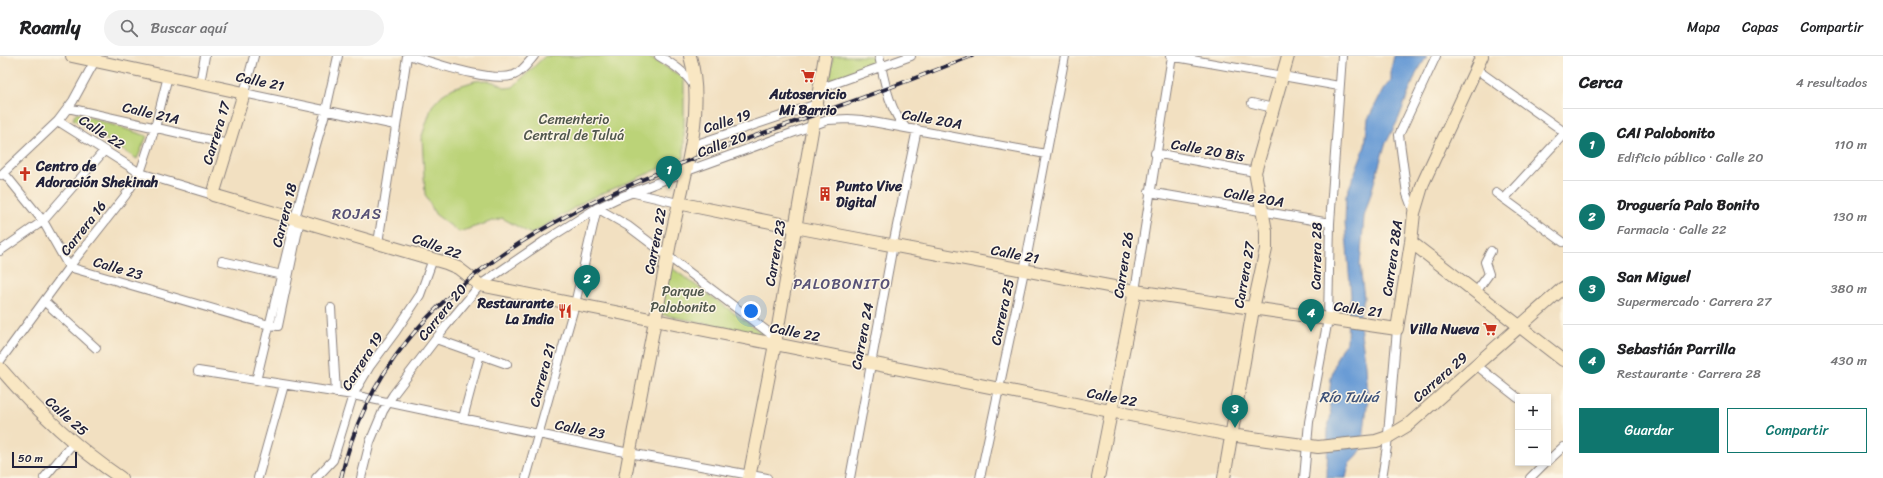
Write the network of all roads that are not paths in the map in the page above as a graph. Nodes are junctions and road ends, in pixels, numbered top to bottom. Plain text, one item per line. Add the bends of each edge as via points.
1 (72, 56) edge
2 (205, 56) edge
3 (254, 56) edge
4 (338, 56) edge
5 (407, 56) edge
6 (411, 56) edge
7 (534, 56) edge
8 (659, 56) edge
9 (690, 56) edge
10 (826, 56) edge
11 (879, 56) edge
12 (911, 56) edge
13 (1065, 56) edge
14 (1172, 56) edge
15 (1288, 56) edge
16 (1342, 56) edge
17 (1436, 56) edge
18 (1482, 56) edge
19 (97, 58) edge
20 (881, 67) junction
21 (1476, 69) junction
22 (168, 76) junction
23 (1283, 76) junction
24 (200, 83) junction
25 (1339, 86) junction
26 (695, 87) junction
27 (819, 89) junction
28 (244, 92) junction
29 (1252, 103) dead end
30 (817, 104) junction
31 (68, 108) junction
32 (1273, 108) junction
33 (326, 110) junction
34 (58, 121) junction
35 (813, 124) junction
36 (395, 125) junction
37 (156, 128) junction
38 (906, 128) junction
39 (917, 129) junction
40 (1563, 131) edge
41 (1563, 135) edge
42 (228, 144) junction
43 (691, 146) junction
44 (104, 151) junction
45 (1156, 153) junction
46 (1046, 154) junction
47 (687, 171) junction
48 (1255, 172) junction
49 (140, 173) junction
50 (2, 174) edge
51 (630, 192) junction
52 (1149, 192) junction
53 (1496, 193) dead end
54 (213, 195) junction
55 (1504, 200) junction
56 (678, 203) junction
57 (597, 208) junction
58 (1262, 212) junction
59 (1414, 213) junction
60 (43, 221) junction
61 (298, 221) junction
62 (1330, 223) junction
63 (795, 227) junction
64 (1411, 242) junction
65 (1563, 242) edge
66 (378, 243) junction
67 (893, 246) junction
68 (0, 251) edge
69 (1491, 251) dead end
70 (667, 257) junction
71 (433, 259) junction
72 (222, 261) dead end
73 (69, 267) junction
74 (1024, 271) junction
75 (282, 275) junction
76 (480, 285) junction
77 (1563, 288) edge
78 (1135, 291) junction
79 (1476, 292) junction
80 (44, 301) junction
81 (575, 304) junction
82 (331, 308) dead end
83 (1253, 309) junction
84 (1328, 319) junction
85 (655, 320) junction
86 (269, 325) junction
87 (1520, 327) junction
88 (1397, 329) junction
89 (436, 338) junction
90 (775, 341) junction
91 (96, 348) dead end
92 (480, 354) junction
93 (1563, 360) edge
94 (0, 361) edge
95 (871, 363) junction
96 (508, 364) dead end
97 (1476, 365) junction
98 (0, 368) edge
99 (198, 371) dead end
100 (256, 381) junction
101 (284, 384) junction
102 (999, 389) junction
103 (336, 393) junction
104 (354, 395) junction
105 (1515, 396) edge
106 (388, 403) junction
107 (1111, 412) junction
108 (463, 418) junction
109 (539, 433) junction
110 (1230, 436) junction
111 (1388, 438) junction
112 (74, 442) junction
113 (1312, 447) junction
114 (1563, 447) edge
115 (629, 452) junction
116 (1551, 458) edge
117 (1542, 466) edge
118 (749, 477) edge
119 (44, 478) edge
120 (121, 478) edge
121 (258, 478) edge
122 (316, 478) edge
123 (361, 478) edge
124 (526, 478) edge
125 (625, 478) edge
126 (767, 478) edge
127 (850, 478) edge
128 (980, 478) edge
129 (1098, 478) edge
130 (1224, 478) edge
131 (1304, 478) edge
132 (1382, 478) edge
133 (1530, 478) edge

1 - 19 street, Calle 21
2 - 24 street
3 - 28 street, Carrera 17
4 - 33 street, Carrera 18
5 - 36 street
6 - 7 street via 484,75 502,77 514,75
8 - 26 street via 687,75
9 - 26 street, Carrera 22
10 - 27 street, Carrera 23
11 - 20 street
12 - 20 street
13 - 46 street, Carrera 25
14 - 23 street
14 - 45 street, Carrera 26
15 - 23 street, Carrera 27
16 - 25 street, Carrera 28
17 - 59 street via 1399,135 1407,194
18 - 21 street, Carrera 28A
19 - 22 street, Calle 21
19 - 31 street
20 - 27 street
20 - 38 street via 892,102 901,123
21 - 40 street
21 - 59 street, Carrera 28A via 1423,183
22 - 24 street, Calle 21
22 - 37 street, Carrera 16
23 - 25 street
23 - 32 street, Carrera 27
24 - 28 street, Calle 21
25 - 62 street, Carrera 28
26 - 43 street, Carrera 22
27 - 30 street, Carrera 23
28 - 33 street, Calle 21
28 - 42 street, Carrera 17
29 - 32 street
30 - 35 street, Carrera 23
30 - 43 street, Calle 19
31 - 34 street
31 - 37 street, Calle 21A
32 - 48 street, Carrera 27
33 - 36 street, Calle 21
33 - 61 street, Carrera 18
34 - 44 street, Calle 22
34 - 50 street
35 - 38 street, Calle 20A via 848,119
35 - 47 street, Calle 20
35 - 63 street, Carrera 23
36 - 66 street
37 - 42 street, Calle 21A
37 - 49 street, Carrera 16
38 - 39 street, Calle 20A
39 - 46 street, Calle 20A
39 - 67 street, Carrera 24
41 - 55 street
42 - 54 street, Carrera 17
43 - 47 street, Carrera 22
44 - 49 street, Calle 22
44 - 60 street
45 - 48 street, Calle 20 Bis
45 - 52 street, Carrera 26
46 - 74 street, Carrera 25
47 - 51 street, Calle 20
47 - 56 street, Carrera 22
48 - 58 street, Carrera 27
49 - 54 street, Calle 22
49 - 73 street, Carrera 16
50 - 60 street
51 - 56 street, Calle 21
51 - 57 street, Calle 20
52 - 58 street, Calle 20A
52 - 78 street, Carrera 26
53 - 55 street
54 - 61 street, Calle 22
55 - 65 street
56 - 63 street, Calle 21
56 - 70 street, Carrera 22
57 - 70 street via 628,226
57 - 76 street, Carrera 20
57 - 81 street, Carrera 21
58 - 62 street, Calle 20A
58 - 83 street, Carrera 27 via 1266,249
59 - 64 street, Carrera 28A
60 - 68 street
60 - 73 street
61 - 66 street, Calle 22
61 - 75 street, Carrera 18
61 - 86 street via 278,326
62 - 84 street, Carrera 28
63 - 67 street, Calle 21
63 - 90 street, Carrera 23
64 - 79 street
64 - 88 street, Carrera 28A
66 - 71 street, Calle 22
67 - 74 street, Calle 21
67 - 95 street, Carrera 24
69 - 79 street via 1485,262 1489,274
70 - 85 street, Carrera 22
70 - 90 street
71 - 76 street, Calle 22 via 458,268
71 - 104 street, Carrera 19 via 420,295 370,366
72 - 75 street
73 - 80 street, Carrera 16
73 - 86 street, Calle 23
74 - 78 street, Calle 21
74 - 102 street, Carrera 25
75 - 86 street, Carrera 18
76 - 81 street, Calle 22
76 - 89 street, Carrera 20
77 - 87 street, Carrera 29
78 - 83 street, Calle 21
78 - 107 street, Carrera 26
79 - 87 street
80 - 91 street
80 - 94 street, Carrera 16
81 - 85 street, Calle 22
81 - 109 street, Carrera 21
82 - 103 street
83 - 84 street, Calle 21
83 - 110 street, Carrera 27
84 - 88 street, Calle 21
84 - 113 street, Carrera 28 via 1309,422
85 - 90 street, Calle 22
85 - 115 street, Carrera 22
86 - 100 street, Carrera 18
87 - 93 street
87 - 97 street, Carrera 29
88 - 111 street, Carrera 28A
89 - 92 street
89 - 106 street, Carrera 20
90 - 95 street, Calle 22
90 - 118 street, Carrera 23
92 - 96 street
92 - 108 street
95 - 102 street, Calle 22
95 - 127 street, Carrera 24
97 - 105 street
97 - 111 street, Carrera 29 via 1408,425
98 - 112 street, Calle 25 via 37,409
99 - 100 street
100 - 101 street
101 - 103 street
101 - 121 street
102 - 107 street, Calle 22
102 - 128 street, Carrera 25
103 - 104 street
104 - 106 street, Calle 23
104 - 122 street, Carrera 19 via 333,460
106 - 108 street, Calle 23
106 - 123 street, Carrera 20 via 370,442
107 - 110 street, Calle 22
107 - 129 street, Carrera 26
108 - 109 street, Calle 23
109 - 115 street, Calle 23
109 - 124 street, Carrera 21
110 - 113 street, Calle 22
110 - 130 street, Carrera 27
111 - 113 street, Calle 22
111 - 132 street, Carrera 28A
112 - 119 street
112 - 120 street, Calle 25
113 - 131 street, Carrera 28
114 - 116 street
115 - 118 street, Calle 23
115 - 125 street, Carrera 22
117 - 133 street
118 - 126 street, Calle 23

